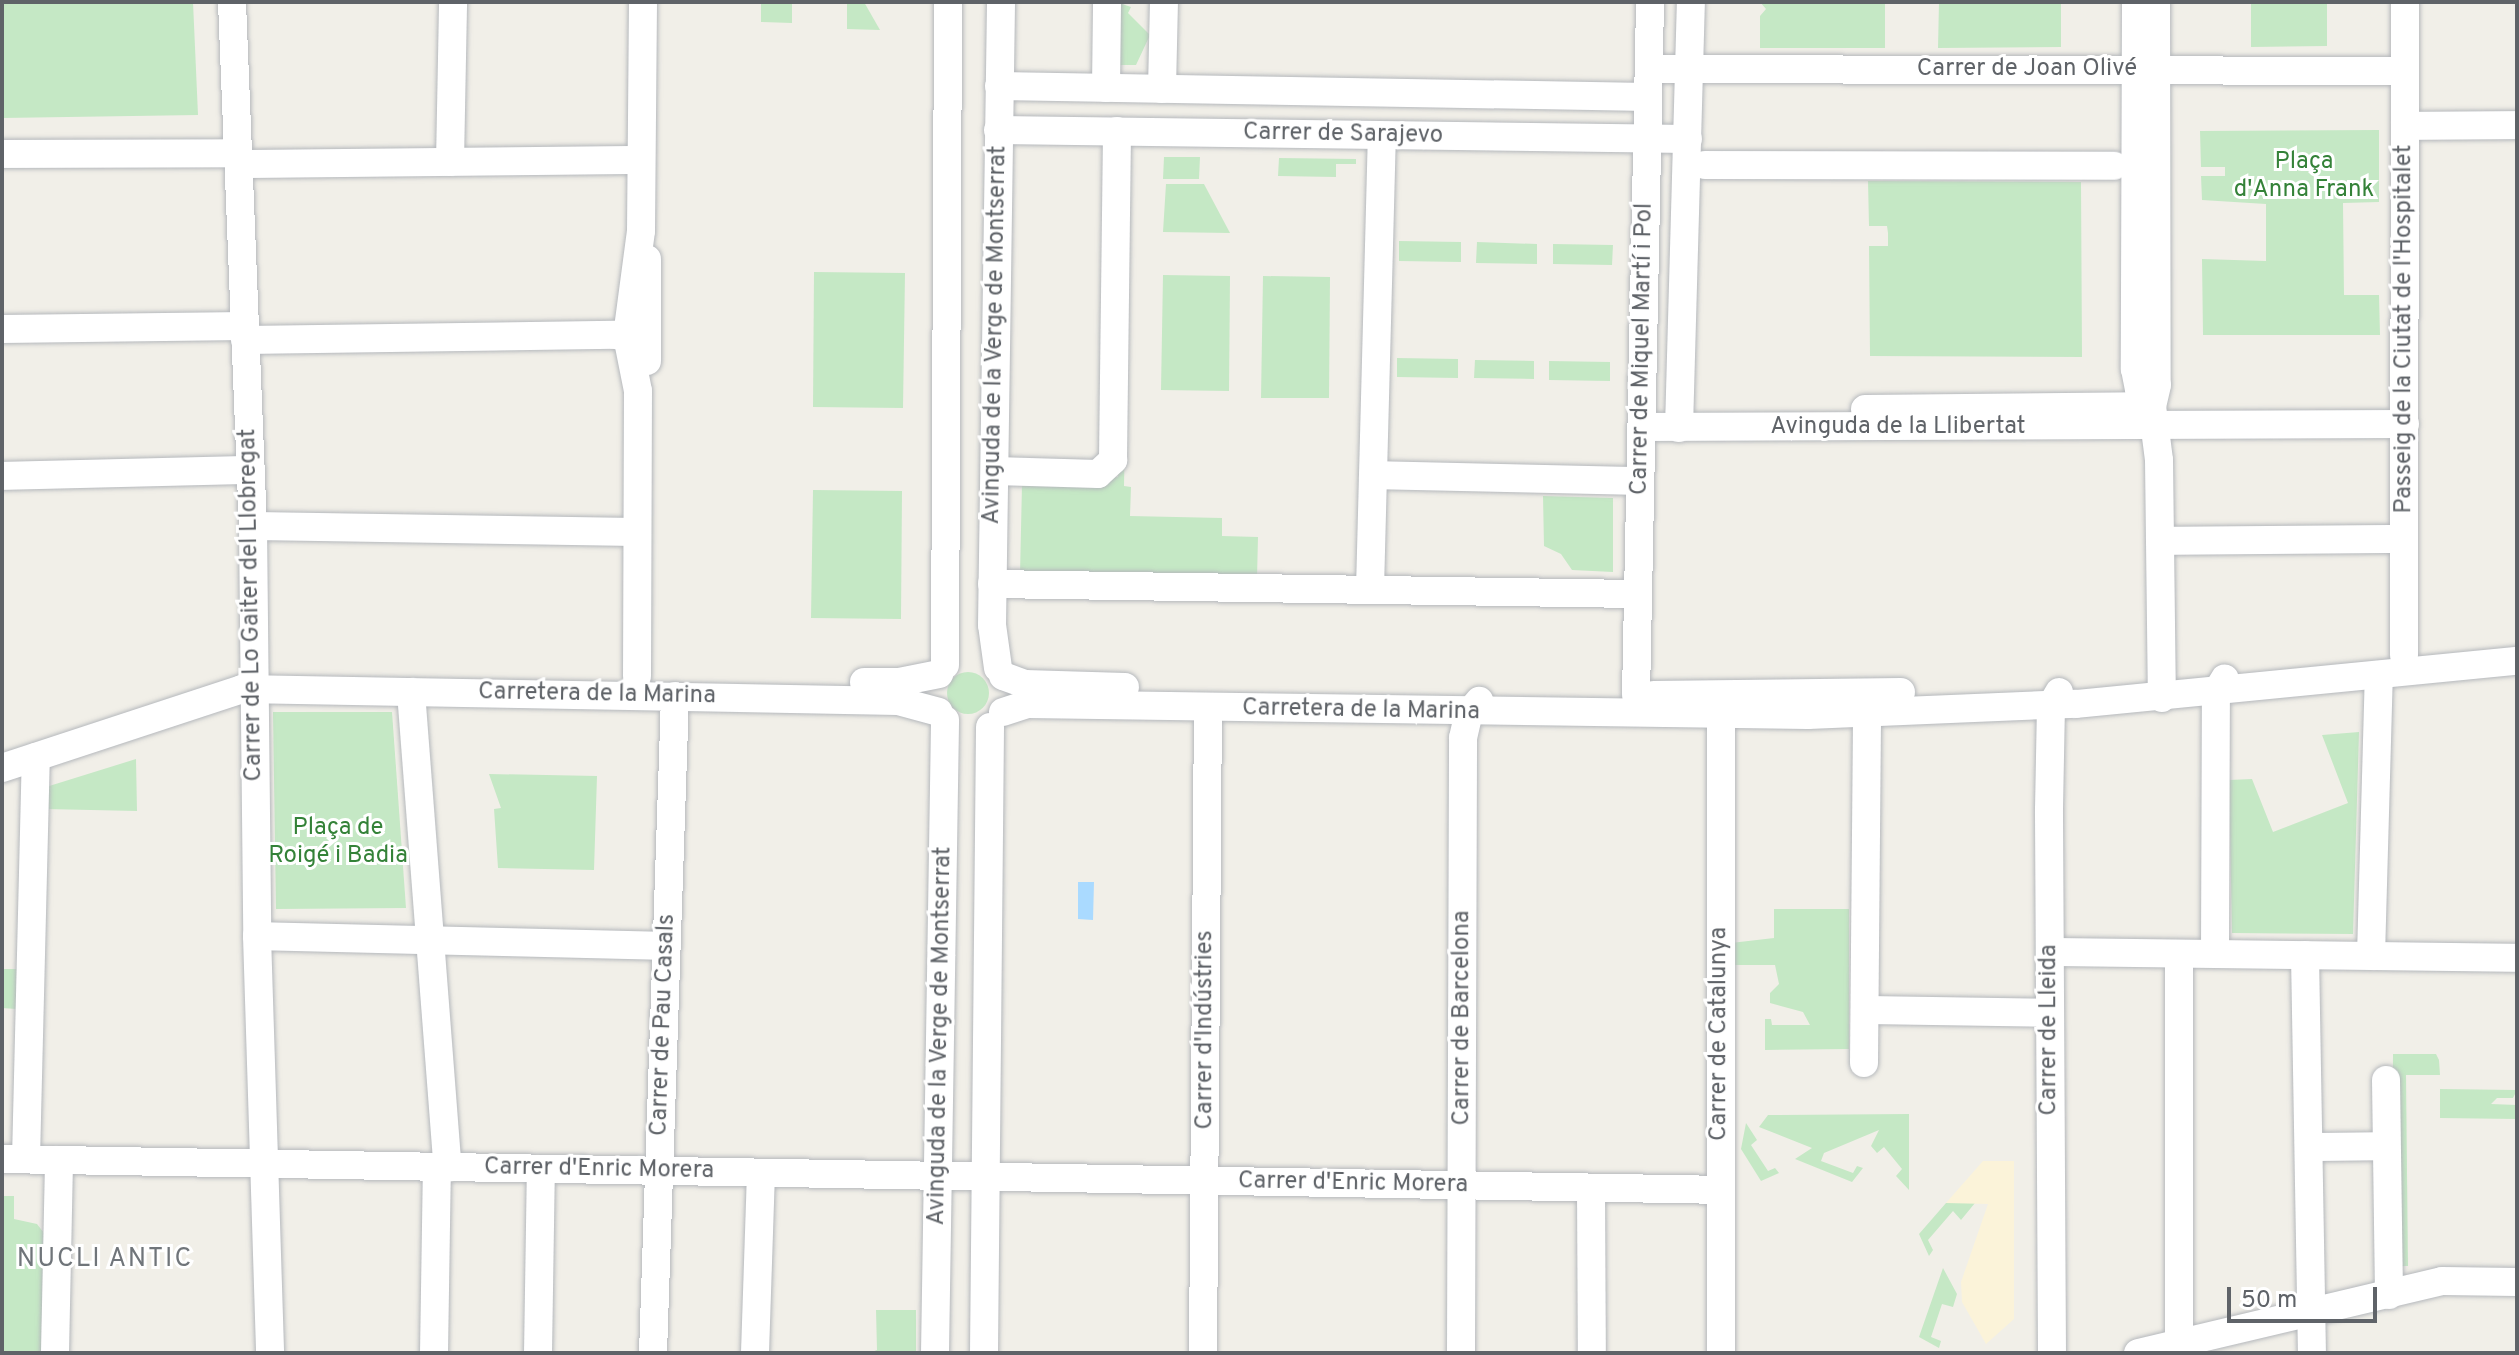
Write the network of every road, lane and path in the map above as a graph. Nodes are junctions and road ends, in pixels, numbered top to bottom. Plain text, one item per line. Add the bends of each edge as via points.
1 (232, 2) edge
2 (453, 2) edge
3 (643, 2) edge
4 (948, 2) edge
5 (1001, 2) edge
6 (1107, 2) edge
7 (1164, 2) edge
8 (1650, 2) edge
9 (1691, 2) edge
10 (2136, 2) edge
11 (2156, 2) edge
12 (2405, 2) edge
13 (1649, 69) junction
14 (1690, 70) junction
15 (2146, 70) junction
16 (2405, 71) junction
17 (999, 86) junction
18 (1106, 88) junction
19 (1162, 89) junction
20 (1648, 97) junction
21 (2517, 125) edge
22 (2405, 126) junction
23 (998, 130) junction
24 (1117, 131) junction
25 (1382, 136) junction
26 (1647, 138) junction
27 (1688, 139) junction
28 (2, 154) edge
29 (238, 158) junction
30 (641, 160) junction
31 (450, 162) junction
32 (1705, 165) dead end
33 (2114, 166) dead end
34 (641, 231) junction
35 (2, 329) edge
36 (245, 333) junction
37 (627, 336) junction
38 (647, 358) junction
39 (638, 391) junction
40 (2154, 417) junction
41 (1642, 418) junction
42 (1680, 419) junction
43 (2405, 424) junction
44 (251, 470) junction
45 (995, 471) junction
46 (1373, 475) junction
47 (2, 476) edge
48 (1640, 481) junction
49 (253, 526) junction
50 (637, 532) junction
51 (2404, 539) junction
52 (2160, 541) junction
53 (992, 584) junction
54 (1378, 589) junction
55 (1638, 594) junction
56 (2517, 643) edge
57 (2404, 655) junction
58 (2517, 661) edge
59 (942, 670) junction
60 (1000, 672) junction
61 (2237, 672) junction
62 (2379, 675) junction
63 (637, 676) junction
64 (255, 680) junction
65 (418, 683) junction
66 (2162, 689) junction
67 (2216, 693) junction
68 (2052, 694) junction
69 (1636, 695) junction
70 (1697, 695) junction
71 (675, 696) junction
72 (1479, 703) junction
73 (1208, 708) junction
74 (1867, 713) junction
75 (1721, 715) junction
76 (942, 716) junction
77 (996, 719) junction
78 (36, 757) junction
79 (2, 768) edge
80 (257, 936) junction
81 (429, 939) junction
82 (666, 946) junction
83 (2050, 952) junction
84 (2179, 954) junction
85 (2215, 954) junction
86 (2305, 955) junction
87 (2371, 956) junction
88 (2517, 958) edge
89 (1865, 1010) junction
90 (2049, 1013) junction
91 (1864, 1063) dead end
92 (2386, 1080) dead end
93 (2386, 1146) junction
94 (2309, 1147) junction
95 (14, 1159) edge
96 (59, 1160) junction
97 (262, 1163) junction
98 (443, 1168) junction
99 (541, 1169) junction
100 (660, 1171) junction
101 (761, 1173) junction
102 (937, 1177) junction
103 (986, 1177) junction
104 (1205, 1181) junction
105 (1462, 1187) junction
106 (1591, 1189) junction
107 (1720, 1190) junction
108 (2517, 1282) edge
109 (2389, 1295) junction
110 (2311, 1313) junction
111 (2179, 1343) junction
112 (55, 1353) edge
113 (270, 1353) edge
114 (434, 1353) edge
115 (538, 1353) edge
116 (653, 1353) edge
117 (755, 1353) edge
118 (935, 1353) edge
119 (984, 1353) edge
120 (1203, 1353) edge
121 (1461, 1353) edge
122 (1592, 1353) edge
123 (1721, 1353) edge
124 (2052, 1353) edge
125 (2138, 1353) edge
126 (2312, 1353) edge

1 - 29 street, Carrer de Lo Gaiter del Llobregat
2 - 31 street
3 - 30 street
4 - 59 street, Avinguda de la Verge de Montserrat
5 - 17 street, Avinguda de la Verge de Montserrat
6 - 18 street
7 - 19 street
8 - 13 street, Carrer de Miquel Martí i Pol
9 - 14 street, Carrer de Miquel Martí i Pol
10 - 15 street
11 - 15 street
12 - 16 street, Passeig de la Ciutat de l'Hospitalet
13 - 14 street, Carrer de Joan Olivé
13 - 20 street, Carrer de Miquel Martí i Pol
14 - 15 street, Carrer de Joan Olivé
14 - 27 street, Carrer de Miquel Martí i Pol
15 - 16 street, Carrer de Joan Olivé
15 - 40 street
16 - 22 street, Passeig de la Ciutat de l'Hospitalet
17 - 18 street, Carrer de Sarajevo
17 - 23 street, Avinguda de la Verge de Montserrat
18 - 19 street, Carrer de Sarajevo
19 - 20 street, Carrer de Sarajevo
20 - 26 street, Carrer de Miquel Martí i Pol
21 - 22 street
22 - 43 street, Passeig de la Ciutat de l'Hospitalet
23 - 24 street, Carrer de Sarajevo
23 - 45 street, Avinguda de la Verge de Montserrat
24 - 25 street, Carrer de Sarajevo
24 - 45 street via 1113,460 1098,474
25 - 26 street, Carrer de Sarajevo
25 - 46 street
26 - 27 street, Carrer de Sarajevo
26 - 41 street, Carrer de Miquel Martí i Pol
27 - 42 street, Carrer de Miquel Martí i Pol
28 - 29 street
29 - 31 street
29 - 36 street, Carrer de Lo Gaiter del Llobregat
30 - 31 street
30 - 34 street
32 - 33 street
34 - 37 street via 630,281
34 - 38 street via 648,264
35 - 36 street
36 - 37 street
36 - 44 street, Carrer de Lo Gaiter del Llobregat
37 - 38 street
37 - 39 street
38 - 39 street
39 - 50 street
40 - 42 street, Avinguda de la Llibertat
40 - 43 street, Avinguda de la Llibertat
40 - 52 street
41 - 42 street, Avinguda de la Llibertat
41 - 48 street, Carrer de Miquel Martí i Pol
43 - 51 street, Passeig de la Ciutat de l'Hospitalet
44 - 47 street
44 - 49 street, Carrer de Lo Gaiter del Llobregat
45 - 53 street, Avinguda de la Verge de Montserrat
46 - 48 street
46 - 54 street
48 - 55 street, Carrer de Miquel Martí i Pol
49 - 50 street
49 - 64 street, Carrer de Lo Gaiter del Llobregat
50 - 63 street
51 - 52 street
51 - 57 street, Passeig de la Ciutat de l'Hospitalet
52 - 66 street
53 - 54 street
53 - 60 street, Avinguda de la Verge de Montserrat
54 - 55 street
55 - 69 street, Carrer de Miquel Martí i Pol
56 - 57 street, Carretera de la Marina
57 - 61 street, Carretera de la Marina
58 - 62 street, Carretera de la Marina
59 - 60 street via 973,657
59 - 63 street, Carretera de la Marina via 899,682
59 - 76 street via 934,693
60 - 72 street, Carretera de la Marina via 1025,684
60 - 77 street via 1007,694
61 - 66 street, Carretera de la Marina
61 - 67 street via 2223,679
62 - 67 street, Carretera de la Marina
62 - 87 street
63 - 65 street, Carretera de la Marina
64 - 65 street, Carretera de la Marina
64 - 78 street, Carretera de la Marina
64 - 80 street, Carrer de Lo Gaiter del Llobregat
65 - 71 street, Carretera de la Marina
65 - 81 street
66 - 67 street, Carretera de la Marina
66 - 68 street, Carretera de la Marina
67 - 85 street
68 - 70 street, Carretera de la Marina
68 - 74 street, Carretera de la Marina
68 - 83 street, Carrer de Lleida
69 - 70 street, Carretera de la Marina
69 - 72 street, Carretera de la Marina
70 - 75 street
71 - 76 street, Carretera de la Marina via 898,701
71 - 82 street, Carrer de Pau Casals
72 - 73 street, Carretera de la Marina
72 - 75 street, Carretera de la Marina
72 - 105 street, Carrer de Barcelona via 1463,738
73 - 77 street, Carretera de la Marina via 1027,704
73 - 104 street, Carrer d'Indústries
74 - 75 street, Carretera de la Marina
74 - 89 street
75 - 107 street, Carrer de Catalunya
76 - 77 street via 962,729
76 - 102 street, Avinguda de la Verge de Montserrat
77 - 103 street, Avinguda de la Verge de Montserrat
78 - 79 street, Carretera de la Marina
78 - 95 street
80 - 81 street
80 - 97 street, Carrer de Lo Gaiter del Llobregat
81 - 82 street
81 - 98 street
82 - 100 street, Carrer de Pau Casals
83 - 84 street
83 - 90 street, Carrer de Lleida
84 - 85 street
84 - 111 street
85 - 86 street
86 - 87 street
86 - 94 street
87 - 88 street
89 - 90 street
89 - 91 street
90 - 124 street, Carrer de Lleida
92 - 93 street
93 - 94 street
93 - 109 street
94 - 110 street
95 - 96 street, Carrer d'Enric Morera
96 - 97 street, Carrer d'Enric Morera
96 - 112 street
97 - 98 street, Carrer d'Enric Morera
97 - 113 street, Carrer de Lo Gaiter del Llobregat
98 - 99 street, Carrer d'Enric Morera
98 - 114 street
99 - 100 street, Carrer d'Enric Morera
99 - 115 street
100 - 101 street, Carrer d'Enric Morera
100 - 116 street, Carrer de Pau Casals
101 - 102 street, Carrer d'Enric Morera
101 - 117 street
102 - 103 street, Carrer d'Enric Morera
102 - 118 street, Avinguda de la Verge de Montserrat
103 - 104 street, Carrer d'Enric Morera
103 - 119 street, Avinguda de la Verge de Montserrat
104 - 105 street, Carrer d'Enric Morera
104 - 120 street, Carrer d'Indústries
105 - 106 street, Carrer d'Enric Morera
105 - 121 street, Carrer de Barcelona
106 - 107 street, Carrer d'Enric Morera
106 - 122 street
107 - 123 street, Carrer de Catalunya
108 - 109 street via 2442,1281
109 - 110 street
110 - 111 street
110 - 126 street
111 - 125 street

